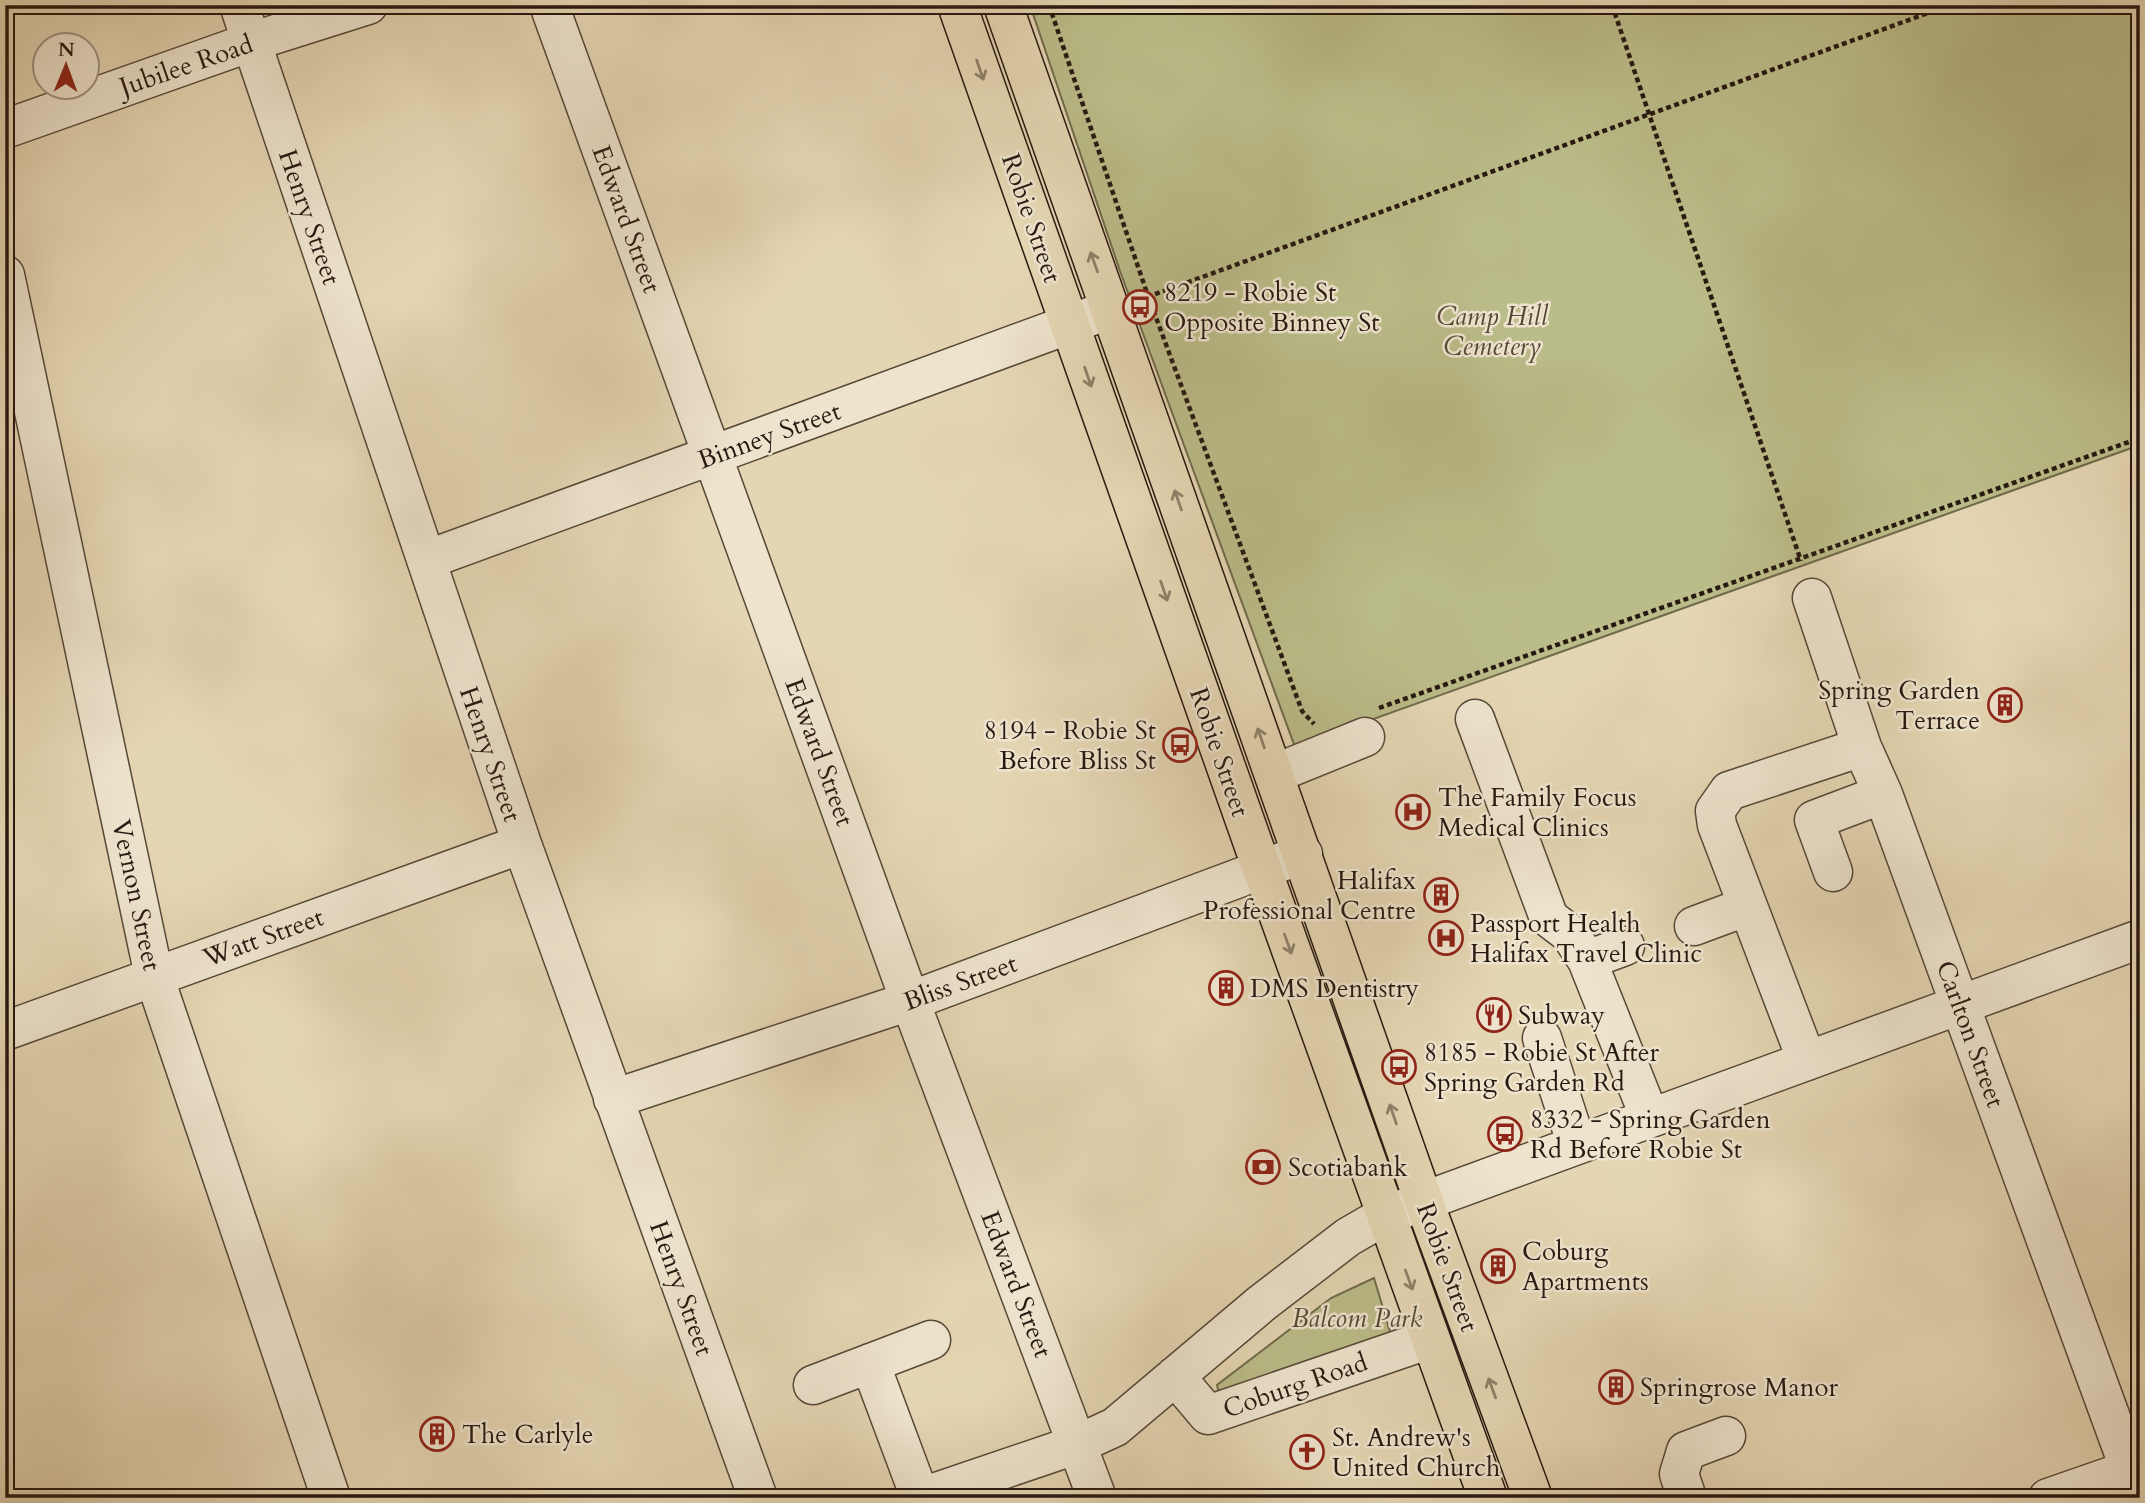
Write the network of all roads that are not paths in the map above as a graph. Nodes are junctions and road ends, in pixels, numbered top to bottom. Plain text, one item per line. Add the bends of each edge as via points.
1 (239, 5) edge
2 (368, 5) edge
3 (549, 5) edge
4 (957, 5) edge
5 (1003, 5) edge
6 (251, 42) junction
7 (5, 129) edge
8 (5, 275) edge
9 (1111, 309) junction
10 (1069, 324) junction
11 (713, 455) junction
12 (426, 560) junction
13 (1812, 598) dead end
14 (1475, 719) dead end
15 (1365, 725) road end
16 (1862, 747) junction
17 (1274, 774) junction
18 (1882, 793) junction
19 (522, 844) junction
20 (1303, 854) junction
21 (1262, 869) junction
22 (1833, 872) dead end
23 (1748, 906) junction
24 (1694, 926) dead end
25 (2140, 939) edge
26 (1625, 946) dead end
27 (1587, 960) junction
28 (155, 976) junction
29 (909, 1001) junction
30 (1960, 1004) junction
31 (5, 1031) edge
32 (1542, 1038) dead end
33 (1807, 1060) junction
34 (613, 1098) junction
35 (1650, 1118) junction
36 (1577, 1145) junction
37 (1424, 1202) junction
38 (1386, 1216) junction
39 (1430, 1339) junction
40 (932, 1340) dead end
41 (870, 1363) junction
42 (1175, 1376) junction
43 (813, 1385) dead end
44 (1726, 1436) dead end
45 (1078, 1444) junction
46 (2135, 1468) edge
47 (331, 1498) edge
48 (758, 1498) edge
49 (920, 1498) edge
50 (1097, 1498) edge
51 (1488, 1498) edge
52 (1533, 1498) edge
53 (1687, 1498) edge
54 (2048, 1498) edge

1 - 6 street, Henry Street
2 - 6 street, Jubilee Road
3 - 11 street, Edward Street
4 -> 10 main road, Robie Street
9 -> 5 main road, Robie Street
6 - 7 street, Jubilee Road
6 - 12 street, Henry Street
8 - 28 street, Vernon Street
9 - 10 street, Binney Street
17 -> 9 main road, Robie Street
10 - 11 street, Binney Street
10 -> 21 main road, Robie Street
11 - 12 street, Binney Street
11 - 29 street, Edward Street
12 - 19 street, Henry Street
13 - 16 street, Carlton Street
14 - 27 street via 1549,918 1570,934
15 - 17 street
16 - 18 street, Carlton Street
16 - 23 street via 1730,791 1715,811
17 - 20 main road, Robie Street
18 - 22 street via 1814,820
18 - 30 street, Carlton Street
19 - 28 street, Watt Street
19 - 34 street, Henry Street
20 - 21 street, Bliss Street
37 -> 20 main road, Robie Street
21 - 29 street, Bliss Street
21 -> 38 main road, Robie Street
23 - 24 street
23 - 33 street
25 - 30 street
26 - 27 street
27 - 35 street
28 - 31 street, Watt Street
28 - 47 street, Vernon Street
29 - 34 street, Bliss Street
29 - 45 street, Edward Street
30 - 33 street
30 - 46 street, Carlton Street
32 - 36 street
33 - 35 street
34 - 48 street, Henry Street
35 - 36 street
36 - 37 street
37 - 38 street
52 -> 37 main road, Robie Street
38 -> 39 main road, Robie Street
38 - 42 street via 1349,1237 1273,1294
39 - 42 street, Coburg Road via 1208,1415
39 - 51 main road, Robie Street
40 - 41 street
41 - 43 street
41 - 49 street
42 - 45 street via 1115,1427
44 - 53 street via 1686,1451 1679,1474
45 - 49 street
45 - 50 street, Edward Street
46 - 54 street

